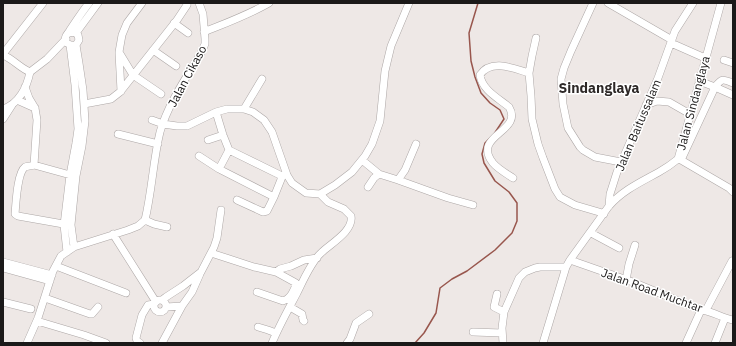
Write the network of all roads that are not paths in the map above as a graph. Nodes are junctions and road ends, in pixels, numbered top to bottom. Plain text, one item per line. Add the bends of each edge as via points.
1 (42, 3) edge
2 (89, 3) edge
3 (98, 3) edge
4 (142, 3) edge
5 (199, 3) edge
6 (269, 3) edge
7 (409, 3) edge
8 (593, 3) edge
9 (608, 3) edge
10 (693, 3) edge
11 (721, 3) edge
12 (187, 5) dead end
13 (174, 23) junction
14 (204, 32) junction
15 (188, 33) dead end
16 (536, 38) dead end
17 (71, 39) junction
18 (672, 41) junction
19 (153, 50) junction
20 (119, 52) junction
21 (3, 54) edge
22 (705, 58) junction
23 (724, 60) dead end
24 (733, 63) edge
25 (176, 66) dead end
26 (30, 72) junction
27 (530, 73) junction
28 (133, 75) junction
29 (262, 79) dead end
30 (699, 81) junction
31 (733, 83) edge
32 (25, 87) junction
33 (715, 87) junction
34 (121, 91) junction
35 (161, 94) dead end
36 (733, 95) edge
37 (14, 103) junction
38 (84, 104) junction
39 (646, 105) junction
40 (35, 108) junction
41 (3, 109) edge
42 (244, 109) junction
43 (216, 112) junction
44 (690, 114) junction
45 (3, 119) edge
46 (152, 120) dead end
47 (163, 124) junction
48 (118, 134) dead end
49 (223, 135) junction
50 (208, 140) dead end
51 (158, 144) junction
52 (416, 144) dead end
53 (229, 150) junction
54 (199, 156) dead end
55 (362, 160) junction
56 (680, 160) junction
57 (621, 162) junction
58 (34, 165) junction
59 (219, 169) junction
60 (379, 174) junction
61 (73, 176) junction
62 (513, 178) dead end
63 (398, 180) junction
64 (368, 188) dead end
65 (733, 192) edge
66 (320, 194) junction
67 (274, 197) junction
68 (237, 200) dead end
69 (473, 205) dead end
70 (609, 206) junction
71 (220, 210) dead end
72 (604, 214) junction
73 (145, 220) junction
74 (67, 225) junction
75 (167, 227) dead end
76 (590, 232) junction
77 (113, 234) junction
78 (635, 245) dead end
79 (74, 247) junction
80 (619, 248) dead end
81 (67, 252) junction
82 (211, 253) junction
83 (317, 258) junction
84 (732, 261) edge
85 (3, 262) edge
86 (568, 264) junction
87 (56, 266) junction
88 (3, 268) edge
89 (201, 272) junction
90 (276, 272) junction
91 (32, 273) junction
92 (51, 278) junction
93 (626, 280) junction
94 (257, 292) dead end
95 (126, 293) dead end
96 (497, 294) dead end
97 (45, 298) junction
98 (3, 302) edge
99 (159, 303) junction
100 (182, 306) junction
101 (98, 307) dead end
102 (290, 308) junction
103 (31, 309) dead end
104 (704, 310) junction
105 (504, 312) junction
106 (369, 314) dead end
107 (725, 318) junction
108 (733, 320) edge
109 (37, 321) junction
110 (304, 321) dead end
111 (258, 327) dead end
112 (473, 332) dead end
113 (502, 332) junction
114 (276, 333) junction
115 (27, 343) edge
116 (106, 343) edge
117 (140, 343) edge
118 (162, 343) edge
119 (272, 343) edge
120 (347, 343) edge
121 (503, 343) edge
122 (543, 343) edge
123 (686, 343) edge
124 (715, 343) edge

1 - 21 street
2 - 17 street via 73,24
3 - 17 street
4 - 20 street via 127,23
5 - 14 street, Jalan Cikaso via 203,14
6 - 14 street
7 - 55 street via 391,46 385,71 380,121 372,144
8 - 57 street via 564,68 561,79 562,103 568,128 583,150 595,157
9 - 18 street
10 - 18 street, Jalan Baitussalam via 675,31
11 - 22 street, Jalan Sindanglaya
12 - 13 street
13 - 15 street
13 - 19 street
14 - 47 street, Jalan Cikaso via 205,44 201,53 170,106
16 - 27 street
17 - 26 street
17 - 38 street via 79,63
17 - 61 street via 78,129
18 - 22 street
18 - 39 street, Jalan Baitussalam
19 - 25 street
19 - 28 street
20 - 28 street
20 - 34 street
21 - 26 street
22 - 30 street, Jalan Sindanglaya
23 - 24 street
26 - 32 street
27 - 62 street via 497,66 488,67 480,75 482,84 509,107 512,114 506,128 490,142 487,150 493,163
27 - 72 street via 532,119 538,144 558,195 575,205
28 - 34 street
28 - 35 street
29 - 42 street
30 - 33 street
30 - 44 street, Jalan Sindanglaya
31 - 33 street via 721,80
32 - 37 street
32 - 40 street
33 - 36 street
33 - 56 street
34 - 38 street via 111,99
37 - 40 street
37 - 41 street
37 - 45 street
38 - 61 street via 82,146
39 - 44 street via 657,101 669,102
39 - 57 street, Jalan Baitussalam
40 - 58 street via 37,120
42 - 43 street
42 - 66 street via 259,116 267,124 292,183 306,193
43 - 47 street via 187,126
43 - 49 street
44 - 56 street, Jalan Sindanglaya
46 - 47 street
47 - 51 street, Jalan Cikaso
48 - 51 street
49 - 50 street
49 - 53 street
51 - 73 street, Jalan Cikaso
52 - 63 street
53 - 59 street
53 - 67 street via 282,176
54 - 59 street
55 - 60 street
55 - 66 street via 343,179
56 - 65 street
56 - 70 street, Jalan Sindanglaya via 624,191
57 - 70 street, Jalan Baitussalam via 610,194
58 - 61 street
58 - 74 street via 26,167 21,172 16,214
59 - 67 street
60 - 63 street
60 - 64 street
61 - 74 street
63 - 69 street
66 - 83 street via 328,202 344,209 352,220 346,230
67 - 68 street via 265,212
70 - 72 street, Jalan Sindanglaya
71 - 82 street via 217,238
72 - 76 street, Jalan Sindanglaya
73 - 75 street
73 - 77 street via 133,228
74 - 79 street
74 - 81 street
76 - 80 street
76 - 86 street, Jalan Sindanglaya
77 - 79 street
77 - 99 street
78 - 93 street
79 - 81 street
81 - 87 street via 61,256
82 - 89 street
82 - 90 street
83 - 90 street via 304,260
83 - 102 street
84 - 104 street
85 - 91 street
86 - 93 street, Jalan Road Muchtar
86 - 105 street, Jalan Road Muchtar via 540,267 525,272 519,278
86 - 122 street, Jalan Sindanglaya
87 - 92 street
87 - 95 street
88 - 91 street
89 - 99 street
89 - 100 street
90 - 94 street via 296,284 290,298 283,301
91 - 92 street
92 - 97 street
93 - 104 street, Jalan Road Muchtar
96 - 105 street via 494,307
97 - 101 street via 90,314
97 - 109 street
98 - 103 street
99 - 100 street
99 - 117 street via 145,308 136,338
100 - 118 street
102 - 110 street via 302,314
102 - 114 street
104 - 107 street, Jalan Road Muchtar
104 - 123 street
105 - 113 street, Jalan Road Muchtar
106 - 120 street via 356,323
107 - 108 street, Jalan Road Muchtar
107 - 124 street
109 - 115 street
109 - 116 street
111 - 114 street
112 - 113 street
113 - 121 street, Jalan Road Muchtar
114 - 119 street

